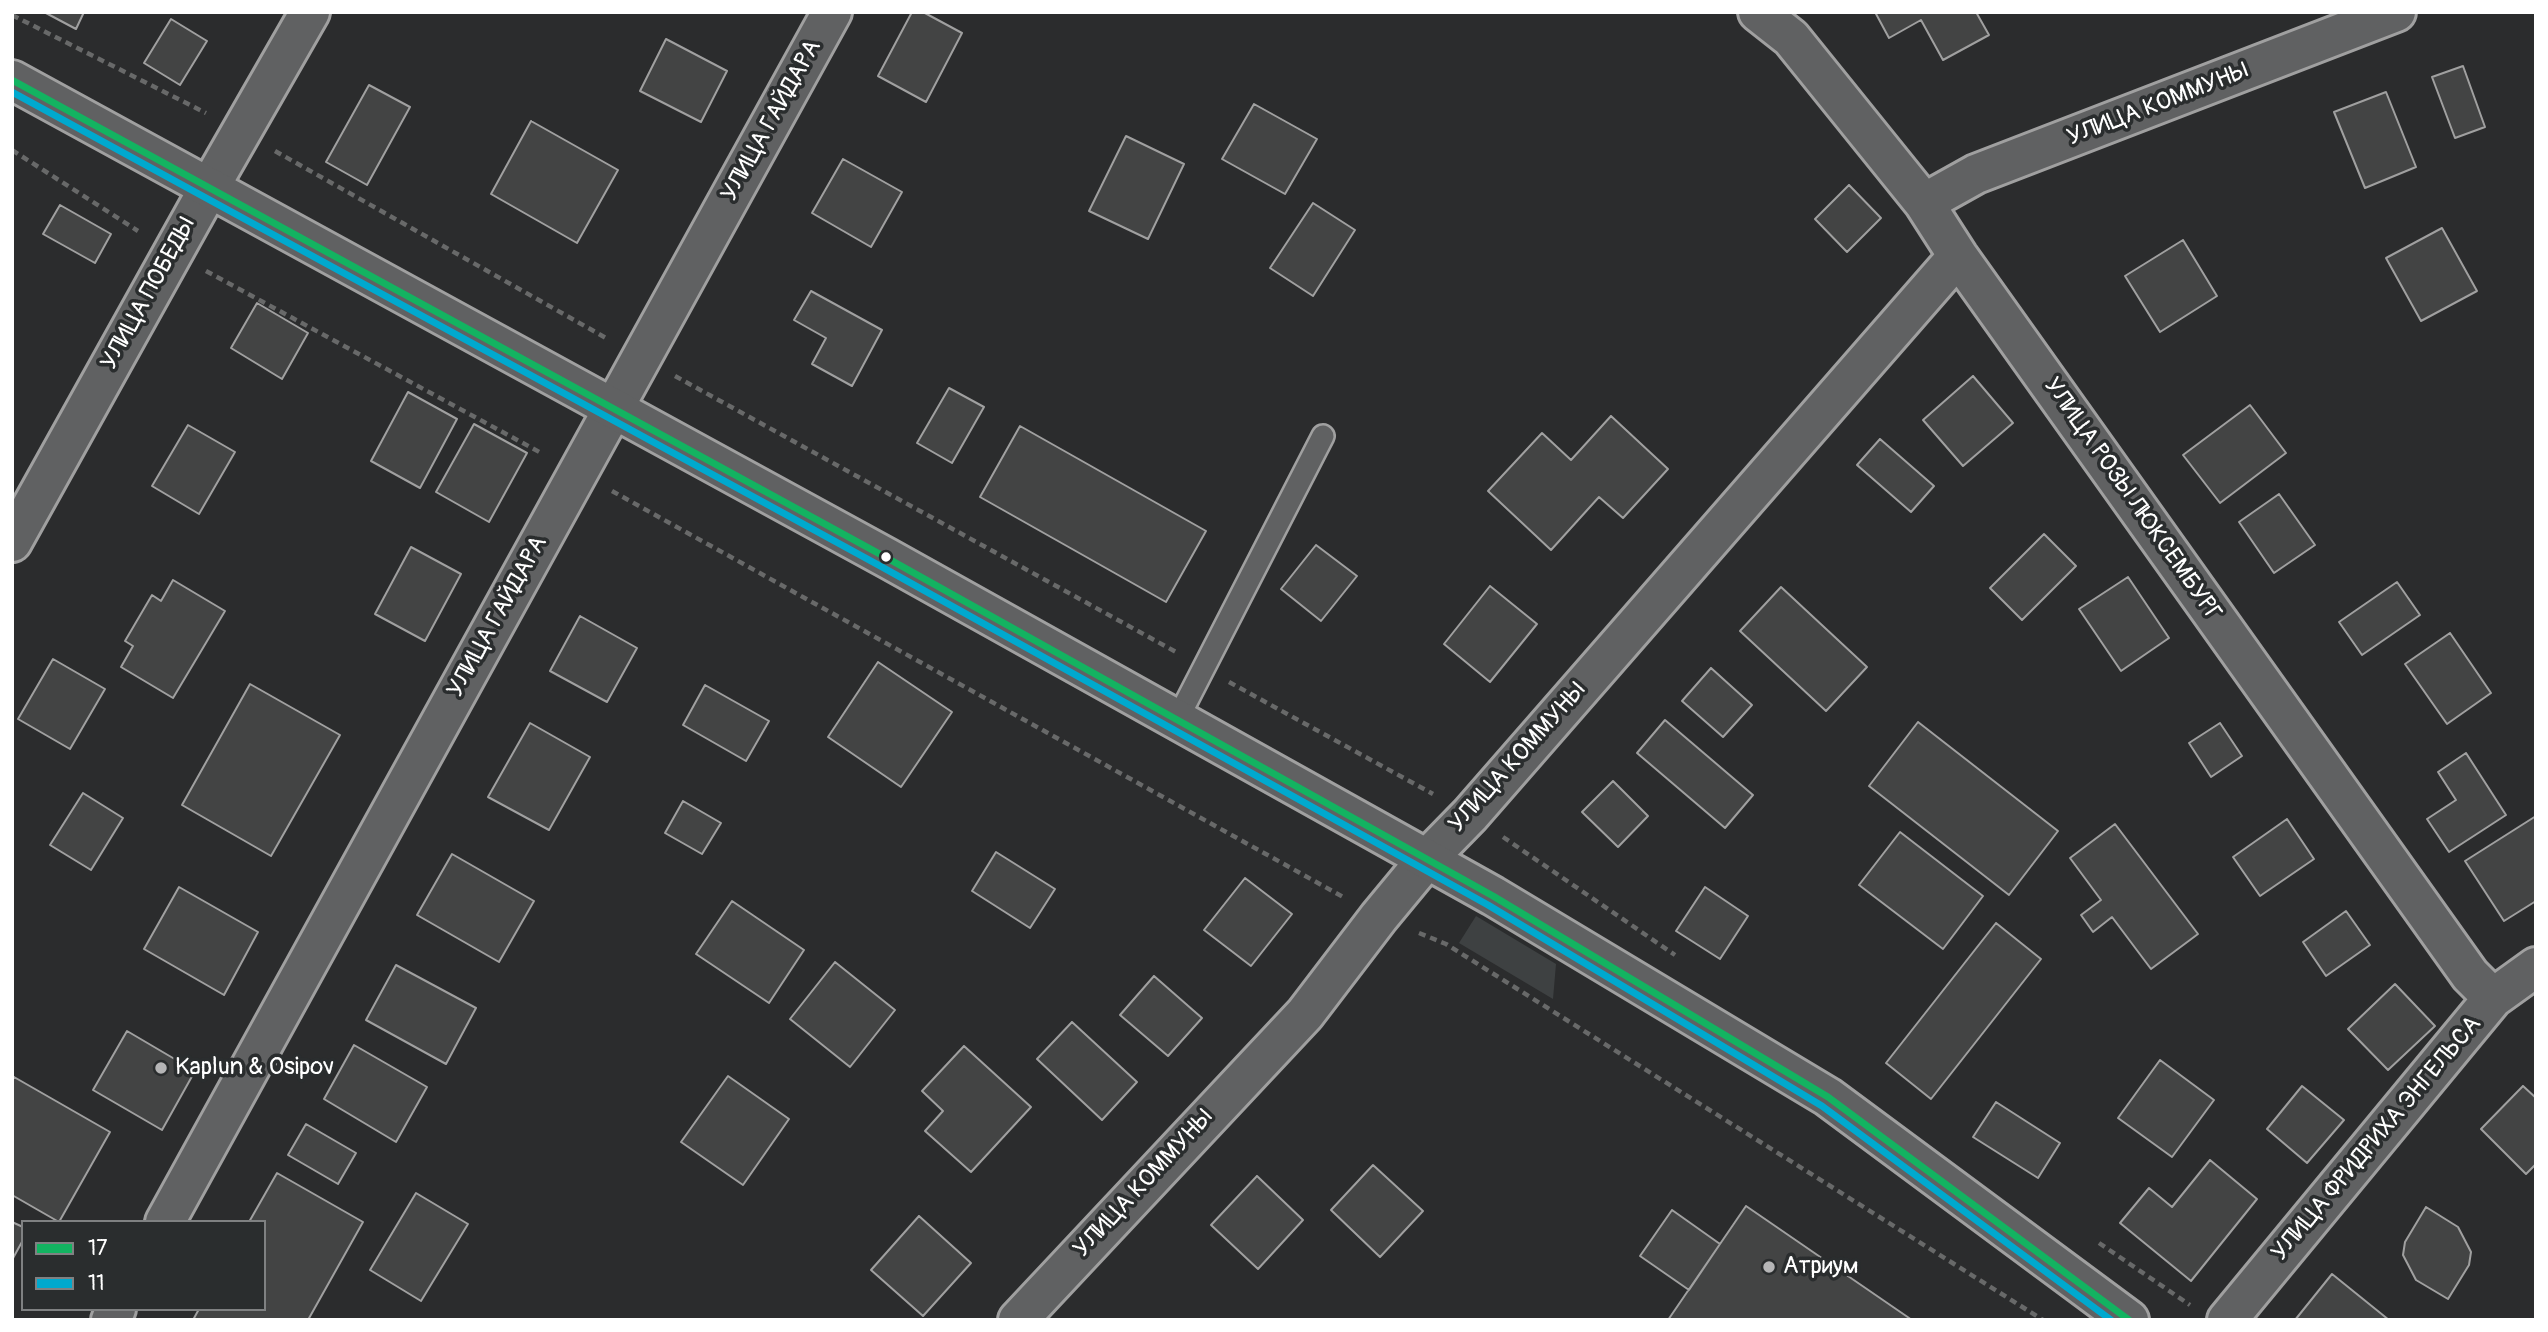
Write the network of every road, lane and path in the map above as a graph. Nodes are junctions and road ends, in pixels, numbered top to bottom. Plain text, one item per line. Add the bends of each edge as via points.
1 (310, 12) edge
2 (832, 12) edge
3 (1758, 12) edge
4 (2396, 12) edge
5 (12, 80) edge
6 (12, 150) edge
7 (208, 188) junction
8 (1924, 203) junction
9 (172, 253) junction
10 (1958, 256) junction
11 (613, 409) junction
12 (1324, 436) dead end
13 (578, 473) junction
14 (12, 542) edge
15 (1177, 720) junction
16 (1427, 859) junction
17 (1379, 917) junction
18 (2536, 967) edge
19 (2493, 998) junction
20 (166, 1220) edge
21 (1018, 1320) edge
22 (2043, 1320) edge
23 (2129, 1320) edge
24 (2227, 1320) edge

1 - 7 street, УЛИЦА ПОБЕДЫ
2 - 11 street, УЛИЦА ГАЙДАРА
3 - 8 street, УЛИЦА РОЗЫ ЛЮКСЕМБУРГ via 1791,38
4 - 8 street, УЛИЦА КОММУНЫ via 1976,174
5 - 7 street
6 - 9 path
7 - 9 street, УЛИЦА ПОБЕДЫ
7 - 11 street
8 - 10 street, УЛИЦА РОЗЫ ЛЮКСЕМБУРГ
9 - 13 path
9 - 14 street, УЛИЦА ПОБЕДЫ
10 - 16 street, УЛИЦА КОММУНЫ
10 - 19 street, УЛИЦА РОЗЫ ЛЮКСЕМБУРГ via 2470,975
11 - 13 street, УЛИЦА ГАЙДАРА
11 - 15 street
12 - 15 lane
13 - 17 path
13 - 20 street, УЛИЦА ГАЙДАРА
15 - 16 street
16 - 17 street, УЛИЦА КОММУНЫ
16 - 23 street via 1828,1097
17 - 21 street, УЛИЦА КОММУНЫ via 1305,1014
17 - 22 path via 1446,944
18 - 19 street, УЛИЦА ФРИДРИХА ЭНГЕЛЬСА
19 - 24 street, УЛИЦА ФРИДРИХА ЭНГЕЛЬСА

